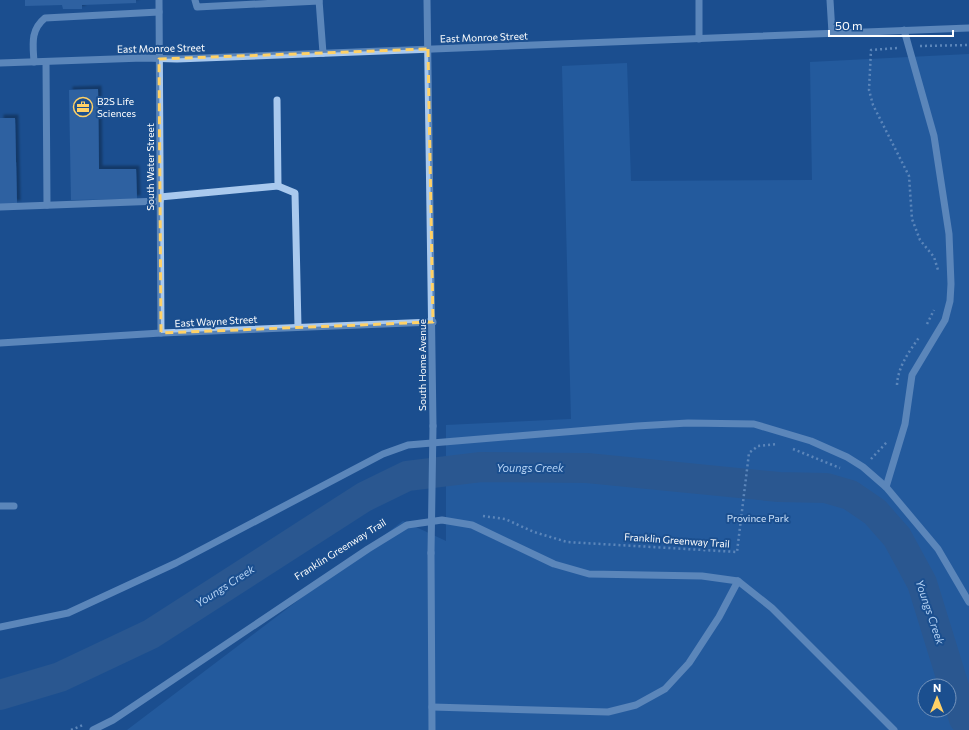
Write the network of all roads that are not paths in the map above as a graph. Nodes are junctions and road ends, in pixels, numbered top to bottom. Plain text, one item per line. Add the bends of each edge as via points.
1 (159, 0) edge
2 (195, 0) edge
3 (427, 0) edge
4 (698, 0) edge
5 (830, 0) edge
6 (319, 1) edge
7 (159, 12) junction
8 (969, 28) edge
9 (904, 30) junction
10 (832, 33) junction
11 (699, 38) junction
12 (428, 49) junction
13 (323, 53) junction
14 (159, 59) junction
15 (34, 62) junction
16 (46, 62) junction
17 (0, 63) edge
18 (277, 100) dead end
19 (278, 186) junction
20 (160, 199) junction
21 (47, 205) junction
22 (0, 207) edge
23 (432, 322) junction
24 (298, 327) junction
25 (161, 333) junction
26 (0, 343) edge
27 (886, 487) junction
28 (0, 506) edge
29 (14, 506) dead end
30 (738, 581) junction
31 (969, 602) edge
32 (0, 627) edge
33 (432, 707) junction
34 (93, 730) edge
35 (432, 730) edge
36 (894, 730) edge

1 - 7 street, South Water Street
2 - 6 street via 197,7
3 - 12 street, South Home Avenue
4 - 11 street
5 - 10 street
6 - 13 street
7 - 14 street, South Water Street
7 - 15 street via 45,18 37,24 34,31
8 - 9 street, East Monroe Street
9 - 10 street, East Monroe Street
9 - 27 street via 934,136 949,234 952,284 945,320 912,375 905,424
10 - 11 street, East Monroe Street
11 - 12 street, East Monroe Street
12 - 13 street, East Monroe Street
12 - 23 street, South Home Avenue
13 - 14 street, East Monroe Street
14 - 16 street, East Monroe Street
14 - 20 street, South Water Street
15 - 16 street, East Monroe Street
15 - 17 street, East Monroe Street
16 - 21 street
18 - 19 street
19 - 20 street
19 - 24 street via 295,193
20 - 21 street
20 - 25 street, South Water Street
21 - 22 street
23 - 24 street, East Wayne Street
23 - 33 street, South Home Avenue, bridge
24 - 25 street, East Wayne Street
25 - 26 street, East Wayne Street
27 - 31 street via 938,549
27 - 32 street via 864,467 847,457 811,441 754,424 644,425 408,445 383,454 176,563 68,613
28 - 29 street
30 - 33 street via 720,617 689,662 665,689 636,705 608,712
30 - 34 street via 702,576 589,574 554,564 472,525 442,520 407,524 113,720
30 - 36 street via 772,608
33 - 35 street, South Home Avenue

